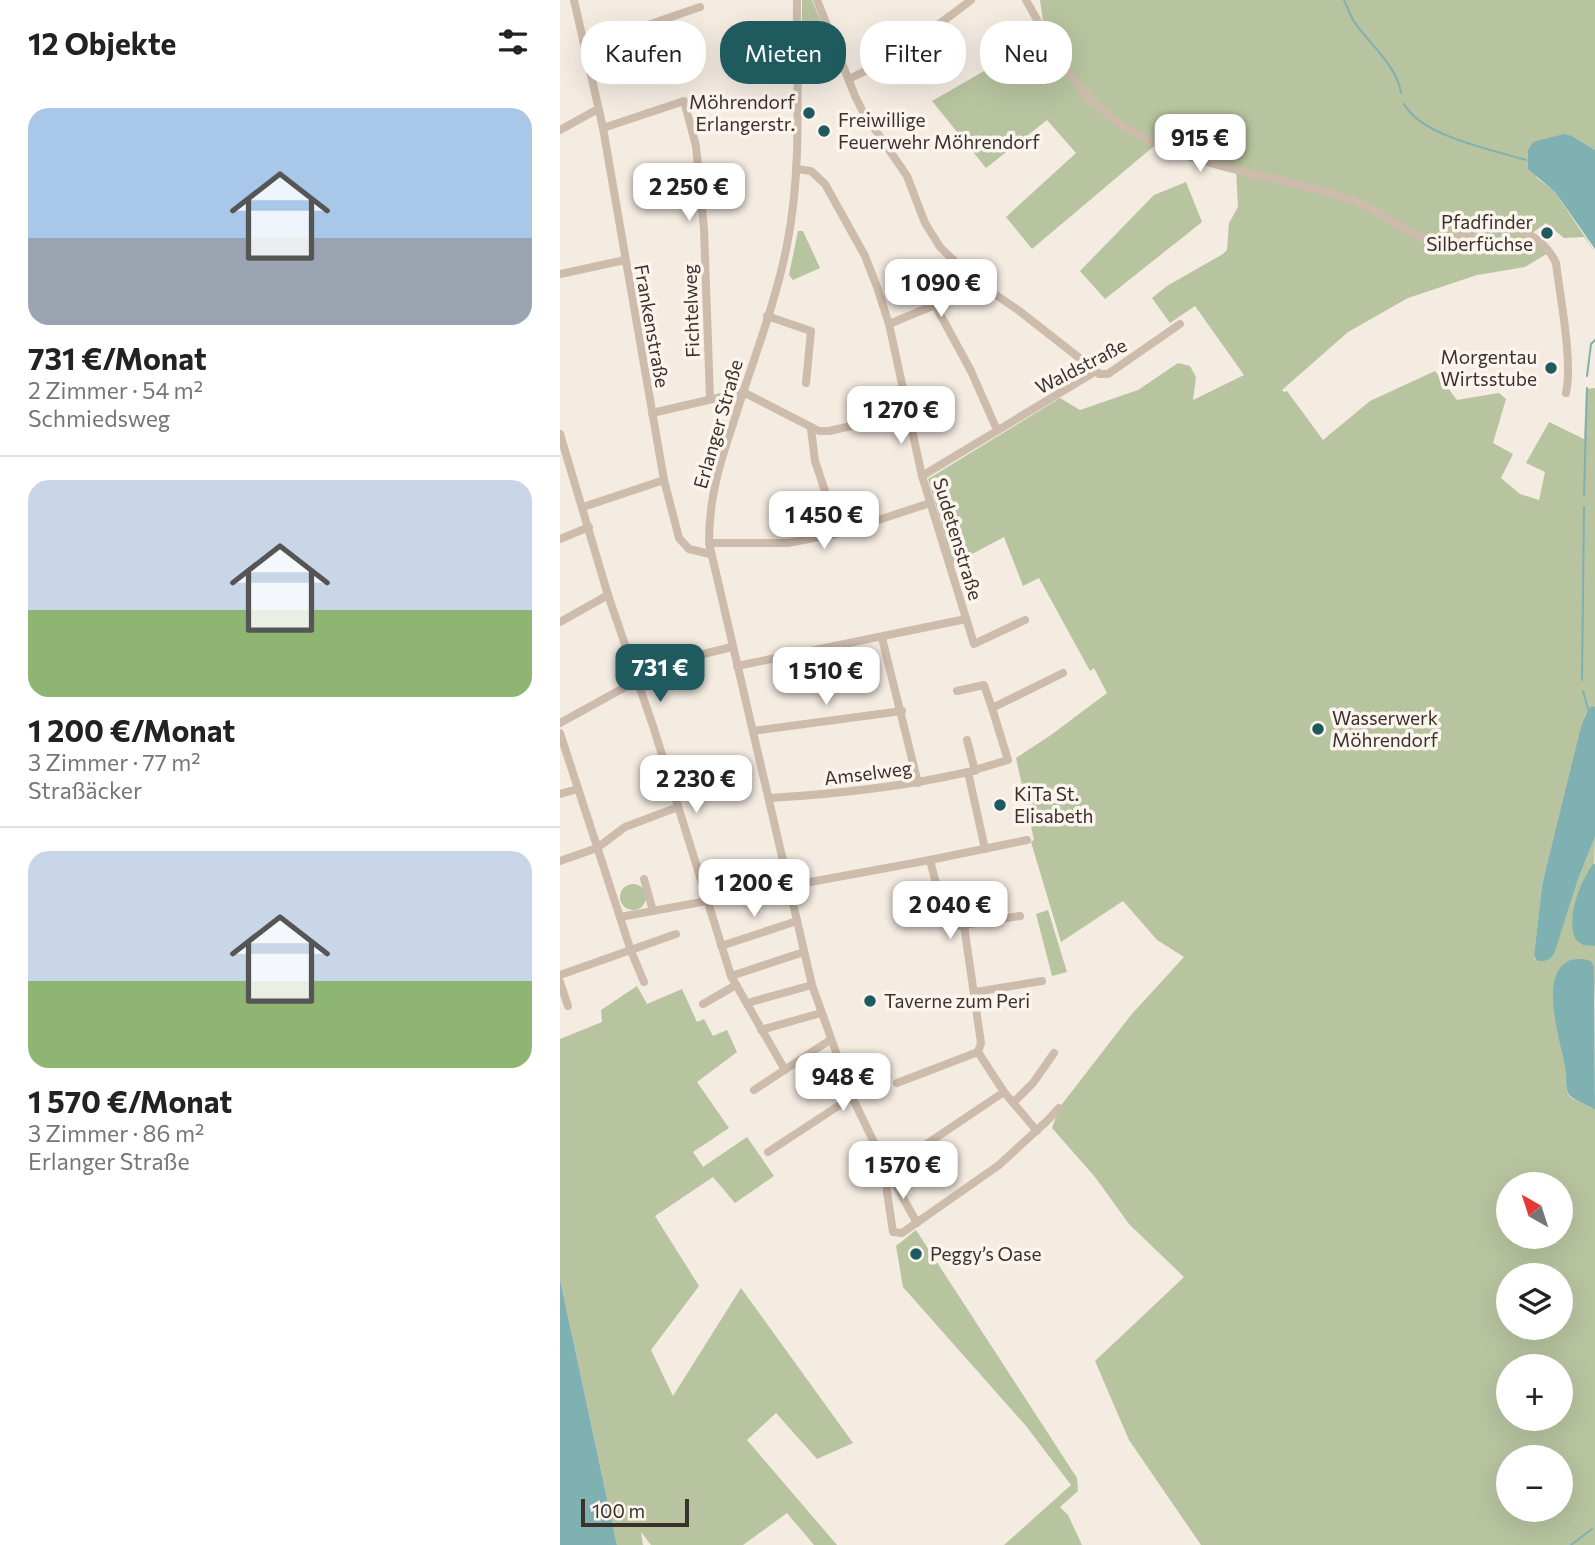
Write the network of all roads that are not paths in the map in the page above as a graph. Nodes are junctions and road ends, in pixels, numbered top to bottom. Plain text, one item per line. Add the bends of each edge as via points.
1 (574, 0) edge
2 (797, 0) edge
3 (817, 0) edge
4 (971, 0) edge
5 (1026, 0) edge
6 (700, 7) dead end
7 (659, 21) edge
8 (581, 32) edge
9 (849, 79) junction
10 (592, 84) edge
11 (598, 109) junction
12 (603, 128) junction
13 (560, 131) edge
14 (796, 169) junction
15 (625, 260) junction
16 (560, 274) edge
17 (974, 280) junction
18 (935, 305) junction
19 (767, 316) junction
20 (889, 324) junction
21 (1180, 324) dead end
22 (1096, 371) junction
23 (806, 383) dead end
24 (743, 392) junction
25 (1566, 393) dead end
26 (710, 398) junction
27 (652, 413) junction
28 (909, 414) junction
29 (811, 429) junction
30 (997, 430) junction
31 (560, 434) edge
32 (570, 466) junction
33 (560, 469) edge
34 (922, 476) junction
35 (664, 480) junction
36 (930, 503) junction
37 (583, 507) junction
38 (589, 527) junction
39 (839, 533) junction
40 (560, 539) edge
41 (709, 543) junction
42 (710, 554) junction
43 (608, 595) junction
44 (966, 620) junction
45 (1025, 620) dead end
46 (560, 622) edge
47 (883, 638) junction
48 (732, 647) junction
49 (737, 666) junction
50 (1063, 673) dead end
51 (636, 680) junction
52 (957, 691) dead end
53 (992, 708) junction
54 (902, 712) junction
55 (560, 723) edge
56 (753, 730) junction
57 (560, 733) edge
58 (967, 740) dead end
59 (971, 771) junction
60 (918, 783) junction
61 (578, 789) junction
62 (560, 794) edge
63 (770, 798) junction
64 (678, 807) junction
65 (1027, 839) dead end
66 (597, 848) junction
67 (985, 849) junction
68 (930, 860) junction
69 (560, 861) edge
70 (644, 878) dead end
71 (790, 886) junction
72 (707, 900) junction
73 (653, 911) junction
74 (1020, 916) dead end
75 (620, 917) junction
76 (797, 920) junction
77 (964, 925) junction
78 (677, 934) dead end
79 (721, 946) junction
80 (631, 951) junction
81 (804, 952) junction
82 (560, 975) edge
83 (732, 976) junction
84 (1042, 981) dead end
85 (560, 982) edge
86 (644, 982) dead end
87 (736, 985) junction
88 (812, 985) junction
89 (975, 992) junction
90 (747, 1003) junction
91 (703, 1004) dead end
92 (568, 1006) dead end
93 (821, 1013) junction
94 (761, 1030) junction
95 (830, 1040) junction
96 (978, 1052) junction
97 (1054, 1053) dead end
98 (785, 1070) junction
99 (897, 1083) dead end
100 (754, 1090) dead end
101 (1004, 1092) junction
102 (852, 1097) junction
103 (1013, 1103) junction
104 (1059, 1108) dead end
105 (1037, 1131) junction
106 (925, 1145) dead end
107 (768, 1152) dead end
108 (888, 1171) junction
109 (918, 1223) junction

1 - 8 street, Frankenstraße
2 - 14 street, Erlanger Straße
3 - 9 street
4 - 9 street via 918,41
5 - 25 street via 1072,78 1101,111 1134,132 1243,172 1350,199 1436,241 1501,226 1536,239 1556,262
6 - 7 street
9 - 17 street via 863,112 907,176 932,236
10 - 11 street, Frankenstraße
11 - 12 street, Frankenstraße
11 - 13 street
12 - 15 street, Frankenstraße
12 - 26 street, Fichtelweg via 684,101 696,146 704,229
14 - 19 street, Erlanger Straße via 787,246
14 - 20 street, Sudetenstraße via 811,171 825,184 865,257
15 - 16 street
15 - 27 street, Frankenstraße
17 - 18 street
17 - 22 street
18 - 20 street
18 - 30 street
19 - 23 street via 811,331
19 - 24 street, Erlanger Straße
20 - 28 street, Sudetenstraße
21 - 22 street, Waldstraße via 1108,374
22 - 30 street, Waldstraße
24 - 26 street
24 - 29 street
24 - 41 street, Erlanger Straße via 713,491
26 - 27 street
27 - 35 street, Frankenstraße
28 - 29 street via 829,431
28 - 34 street, Sudetenstraße
29 - 39 street via 815,461
30 - 34 street, Waldstraße
31 - 32 street
32 - 33 street
32 - 37 street
34 - 36 street, Sudetenstraße
35 - 37 street
35 - 42 street, Frankenstraße via 680,538 689,549
36 - 39 street
36 - 44 street, Sudetenstraße
37 - 38 street
38 - 40 street
38 - 43 street
39 - 41 street via 788,543
41 - 42 street, Erlanger Straße
42 - 48 street, Erlanger Straße
43 - 46 street
43 - 51 street
44 - 45 street, Sudetenstraße via 974,644
44 - 47 street
47 - 49 street
47 - 54 street
48 - 49 street, Erlanger Straße
48 - 51 street via 675,662
49 - 56 street, Erlanger Straße
50 - 53 street
51 - 55 street
51 - 64 street
52 - 53 street, Amselweg via 984,685
53 - 59 street, Amselweg via 1008,760
54 - 56 street
54 - 60 street
56 - 63 street, Erlanger Straße
57 - 61 street
58 - 59 street
59 - 60 street, Amselweg
59 - 67 street
60 - 63 street, Amselweg
61 - 62 street
61 - 66 street
63 - 71 street, Erlanger Straße
64 - 66 street via 625,827
64 - 72 street
65 - 67 street
66 - 69 street
66 - 75 street
67 - 68 street
68 - 71 street
68 - 77 street via 947,927
70 - 73 street
71 - 72 street
71 - 76 street, Erlanger Straße
72 - 73 street
72 - 79 street
73 - 75 street
74 - 77 street
75 - 80 street
76 - 79 street
76 - 81 street, Erlanger Straße
77 - 89 street
78 - 80 street
79 - 83 street
80 - 82 street
80 - 86 street
81 - 83 street
81 - 88 street, Erlanger Straße
83 - 87 street
84 - 89 street
85 - 92 street
87 - 90 street
87 - 91 street
88 - 90 street
88 - 93 street, Erlanger Straße
89 - 96 street
90 - 94 street
93 - 94 street
93 - 95 street, Erlanger Straße
94 - 98 street
95 - 98 street
95 - 102 street, Erlanger Straße
96 - 99 street
96 - 101 street
97 - 103 street
98 - 100 street
101 - 103 street
101 - 106 street
102 - 107 street
102 - 108 street, Erlanger Straße
103 - 105 street
104 - 105 street
105 - 109 street via 999,1165
108 - 109 street, Erlanger Straße
108 - 109 street, Erlanger Straße via 893,1232 902,1233

